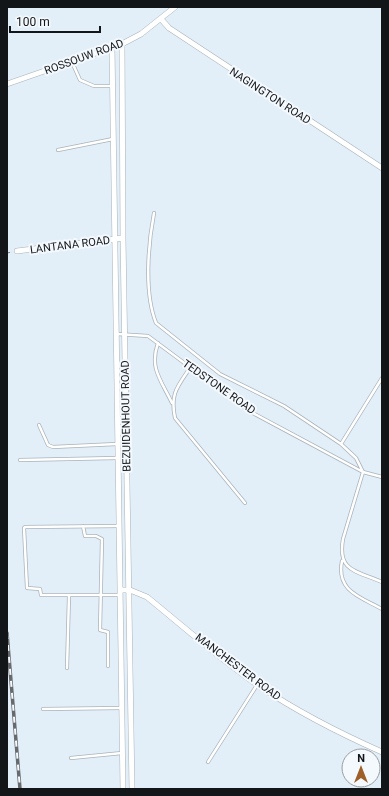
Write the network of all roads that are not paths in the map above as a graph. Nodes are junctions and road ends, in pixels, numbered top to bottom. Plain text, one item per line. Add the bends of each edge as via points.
1 (175, 7) edge
2 (161, 19) junction
3 (122, 44) junction
4 (112, 48) junction
5 (72, 62) junction
6 (7, 84) edge
7 (112, 86) junction
8 (123, 138) junction
9 (113, 139) junction
10 (58, 150) dead end
11 (382, 168) edge
12 (154, 213) dead end
13 (123, 238) junction
14 (114, 239) junction
15 (17, 251) dead end
16 (124, 307) junction
17 (115, 308) junction
18 (116, 334) junction
19 (125, 334) junction
20 (158, 343) junction
21 (190, 368) junction
22 (382, 378) edge
23 (172, 403) junction
24 (39, 425) dead end
25 (127, 442) junction
26 (118, 443) junction
27 (341, 444) junction
28 (118, 458) junction
29 (20, 460) dead end
30 (363, 472) junction
31 (382, 477) edge
32 (245, 503) dead end
33 (128, 521) junction
34 (119, 524) junction
35 (83, 526) junction
36 (342, 561) junction
37 (382, 582) edge
38 (130, 590) junction
39 (120, 593) junction
40 (101, 595) junction
41 (69, 596) junction
42 (382, 610) edge
43 (108, 666) dead end
44 (67, 668) dead end
45 (258, 685) junction
46 (131, 705) junction
47 (122, 706) junction
48 (43, 710) dead end
49 (382, 751) edge
50 (122, 756) junction
51 (71, 758) dead end
52 (132, 760) junction
53 (208, 762) dead end
54 (123, 789) edge
55 (132, 789) edge

1 - 2 street, ROSSOUW ROAD
2 - 3 street, ROSSOUW ROAD
2 - 11 street, NAGINGTON ROAD via 169,28
3 - 4 street, ROSSOUW ROAD
3 - 8 street, BEZUIDENHOUT ROAD
4 - 5 street, ROSSOUW ROAD
4 - 7 street, BEZUIDENHOUT ROAD
5 - 6 street, ROSSOUW ROAD
5 - 7 lane via 80,80 94,86
7 - 9 street, BEZUIDENHOUT ROAD
8 - 9 street
8 - 13 street, BEZUIDENHOUT ROAD
9 - 10 lane
9 - 14 street, BEZUIDENHOUT ROAD
12 - 27 lane via 148,262 152,313 156,323 220,374 284,406
13 - 14 street, LANTANA ROAD
13 - 16 street, BEZUIDENHOUT ROAD
14 - 15 street, LANTANA ROAD
14 - 17 street, BEZUIDENHOUT ROAD
16 - 17 street
16 - 19 street, BEZUIDENHOUT ROAD
17 - 18 street, BEZUIDENHOUT ROAD
18 - 19 lane, TEDSTONE ROAD
18 - 26 street, BEZUIDENHOUT ROAD
19 - 20 lane, TEDSTONE ROAD via 148,336
19 - 25 street, BEZUIDENHOUT ROAD
20 - 21 lane, TEDSTONE ROAD
20 - 23 lane via 153,355 154,368
21 - 23 lane via 178,385
21 - 30 lane, TEDSTONE ROAD via 249,411
22 - 27 lane
23 - 32 lane via 175,418
24 - 26 lane via 48,445 53,448
25 - 26 street
25 - 33 street, BEZUIDENHOUT ROAD
26 - 28 street, BEZUIDENHOUT ROAD
27 - 30 lane via 356,458
28 - 29 lane
28 - 34 street, BEZUIDENHOUT ROAD
30 - 31 lane, TEDSTONE ROAD
30 - 36 lane via 343,539
33 - 34 street
33 - 38 street, BEZUIDENHOUT ROAD
34 - 35 lane
34 - 39 street, BEZUIDENHOUT ROAD
35 - 40 lane via 85,536 102,539
35 - 41 lane via 24,528 27,588 40,589 41,596
36 - 37 lane via 348,568
36 - 42 lane via 340,572 347,590
38 - 39 street, MANCHESTER ROAD
38 - 45 street, MANCHESTER ROAD via 147,597
38 - 46 street, BEZUIDENHOUT ROAD
39 - 40 lane
39 - 47 street, BEZUIDENHOUT ROAD
40 - 41 lane
40 - 43 lane via 100,630 108,632
41 - 44 lane
45 - 49 street, MANCHESTER ROAD via 333,730
45 - 53 lane
46 - 47 street
46 - 52 street, BEZUIDENHOUT ROAD
47 - 48 lane
47 - 50 street, BEZUIDENHOUT ROAD
50 - 51 lane
50 - 52 street
50 - 54 street, BEZUIDENHOUT ROAD
52 - 55 street, BEZUIDENHOUT ROAD

